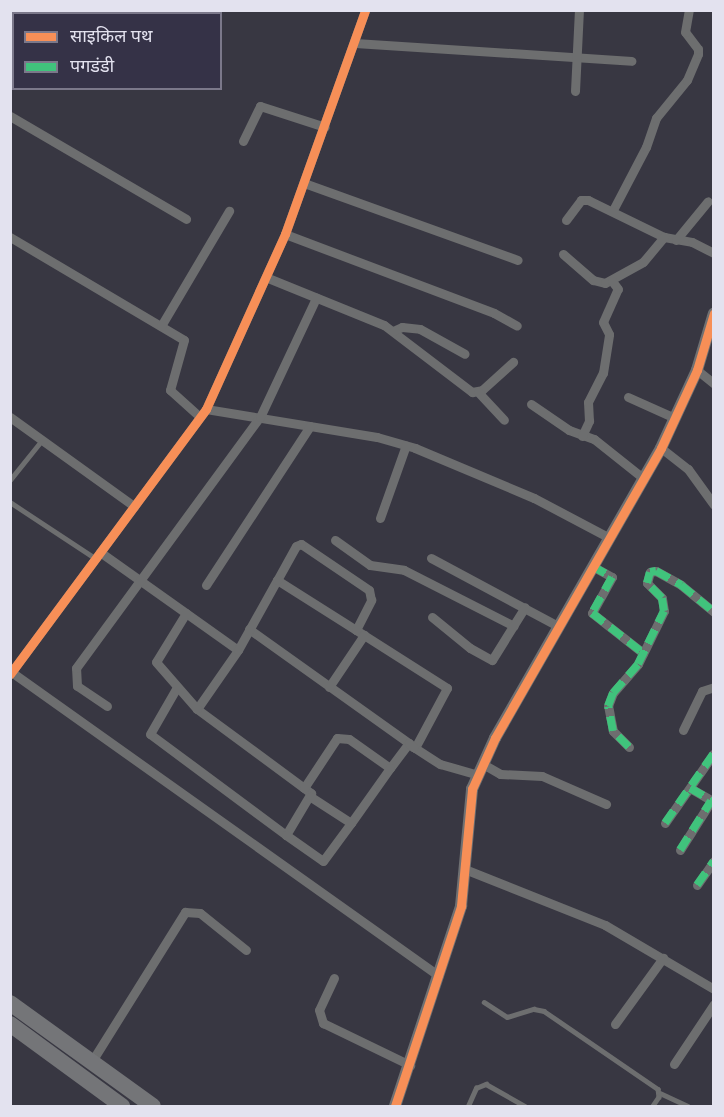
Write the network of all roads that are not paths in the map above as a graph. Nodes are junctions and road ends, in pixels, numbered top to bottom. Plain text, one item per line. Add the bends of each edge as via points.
1 (365, 10) edge
2 (579, 10) edge
3 (689, 10) edge
4 (355, 42) junction
5 (576, 58) junction
6 (631, 61) dead end
7 (575, 91) dead end
8 (10, 116) edge
9 (325, 127) junction
10 (243, 141) dead end
11 (304, 183) junction
12 (708, 201) dead end
13 (613, 210) junction
14 (229, 211) dead end
15 (186, 219) dead end
16 (566, 220) dead end
17 (285, 234) junction
18 (10, 237) edge
19 (664, 237) junction
20 (676, 240) junction
21 (714, 253) edge
22 (563, 254) dead end
23 (518, 260) dead end
24 (268, 278) junction
25 (612, 281) junction
26 (316, 298) junction
27 (714, 313) edge
28 (161, 326) junction
29 (517, 326) dead end
30 (393, 331) junction
31 (465, 354) dead end
32 (513, 362) dead end
33 (697, 370) junction
34 (714, 384) edge
35 (478, 392) junction
36 (628, 398) dead end
37 (531, 404) dead end
38 (203, 413) junction
39 (10, 417) edge
40 (260, 417) junction
41 (675, 418) junction
42 (504, 420) dead end
43 (310, 426) junction
44 (582, 436) junction
45 (42, 440) junction
46 (406, 445) junction
47 (661, 448) junction
48 (643, 478) junction
49 (10, 480) edge
50 (10, 502) edge
51 (714, 505) edge
52 (134, 506) junction
53 (380, 518) dead end
54 (608, 537) junction
55 (335, 540) dead end
56 (98, 555) junction
57 (431, 558) dead end
58 (592, 566) junction
59 (277, 580) junction
60 (142, 582) junction
61 (206, 585) dead end
62 (525, 607) junction
63 (714, 612) edge
64 (186, 613) junction
65 (432, 616) dead end
66 (514, 626) junction
67 (558, 626) junction
68 (249, 629) junction
69 (360, 633) junction
70 (238, 650) junction
71 (643, 653) junction
72 (11, 672) edge
73 (177, 687) junction
74 (329, 687) junction
75 (714, 687) edge
76 (107, 706) dead end
77 (197, 709) junction
78 (683, 730) dead end
79 (412, 746) junction
80 (629, 747) dead end
81 (714, 753) edge
82 (390, 768) junction
83 (481, 769) junction
84 (304, 788) junction
85 (690, 788) junction
86 (311, 797) junction
87 (712, 801) edge
88 (606, 804) dead end
89 (351, 823) junction
90 (665, 823) dead end
91 (286, 835) junction
92 (680, 850) dead end
93 (714, 861) edge
94 (467, 870) junction
95 (697, 885) dead end
96 (246, 950) dead end
97 (663, 958) junction
98 (439, 976) junction
99 (334, 978) dead end
100 (714, 989) edge
101 (484, 1002) dead end
102 (10, 1003) edge
103 (714, 1005) edge
104 (10, 1024) edge
105 (615, 1024) dead end
106 (92, 1061) junction
107 (674, 1064) dead end
108 (410, 1065) junction
109 (119, 1081) junction
110 (660, 1093) junction
111 (108, 1095) junction
112 (144, 1104) edge
113 (122, 1107) edge
114 (394, 1107) edge
115 (468, 1107) edge
116 (525, 1107) edge
117 (653, 1107) edge
118 (688, 1107) edge

1 - 4 street
2 - 5 street
3 - 13 street via 686,38 696,45 698,54 687,80 656,118 646,147
4 - 5 street
4 - 9 street
5 - 6 street
5 - 7 street
8 - 15 street
9 - 10 street via 260,106
9 - 11 street
11 - 17 street
11 - 23 street
12 - 20 street
13 - 16 street via 582,200
13 - 19 street
14 - 28 street
17 - 24 street
17 - 29 street via 494,313
18 - 28 street
19 - 20 street
19 - 25 street via 647,259
20 - 21 street via 692,242
22 - 25 street via 593,280
24 - 26 street
24 - 38 street
25 - 44 street via 618,289 603,322 609,334 603,373 588,402 589,421
26 - 30 street via 371,318
26 - 40 street
27 - 33 street
28 - 38 street via 184,340 170,390
30 - 31 street via 420,328
30 - 35 street via 464,389
32 - 35 street
33 - 34 street
33 - 41 street
35 - 42 street
36 - 41 street
37 - 44 street
38 - 40 street
38 - 52 street
39 - 45 street
40 - 43 street
40 - 60 street
41 - 47 street
43 - 46 street
43 - 61 street
44 - 48 street via 594,439
45 - 49 lane
45 - 52 street
46 - 53 street
46 - 54 street via 534,498
47 - 48 street
47 - 51 street via 688,469
48 - 54 street
50 - 56 lane
52 - 56 street
54 - 58 street
55 - 66 street via 370,565 404,570
56 - 60 street
56 - 72 street
57 - 62 street
58 - 67 street
58 - 71 street via 612,577 592,613
59 - 68 street
59 - 69 street
59 - 69 street via 296,546 301,544 372,594
60 - 64 street
60 - 76 street via 74,675 77,686
62 - 66 street
62 - 67 street
63 - 71 street via 681,585 656,571 650,572 647,583 664,605
64 - 70 street
64 - 73 street via 156,659
65 - 66 street via 489,660 495,657
67 - 83 street
68 - 70 street
68 - 74 street
69 - 74 street
69 - 79 street via 447,688
70 - 77 street
71 - 80 street via 608,706 613,731
72 - 98 street
73 - 77 street
73 - 91 street via 150,734
74 - 79 street
75 - 78 street via 702,691
77 - 84 street
79 - 82 street
79 - 83 street via 440,764
81 - 85 street
82 - 84 street via 349,739 337,738
82 - 89 street
83 - 88 street via 542,776
83 - 94 street via 468,817
84 - 86 street
85 - 87 street
85 - 90 street
86 - 89 street
86 - 91 street
87 - 92 street
89 - 91 street via 323,861
93 - 95 street
94 - 97 street via 585,916
94 - 98 street via 461,906
96 - 106 street via 200,913 185,912
97 - 100 street
97 - 105 street
98 - 108 street
99 - 108 street via 319,1010 323,1023
101 - 110 lane via 507,1017 534,1009 544,1011
102 - 106 highway
103 - 107 street
104 - 111 highway
106 - 109 highway
108 - 114 street
109 - 111 highway
109 - 112 highway
110 - 117 lane
110 - 118 lane
111 - 113 highway
115 - 116 lane via 476,1088 486,1084

